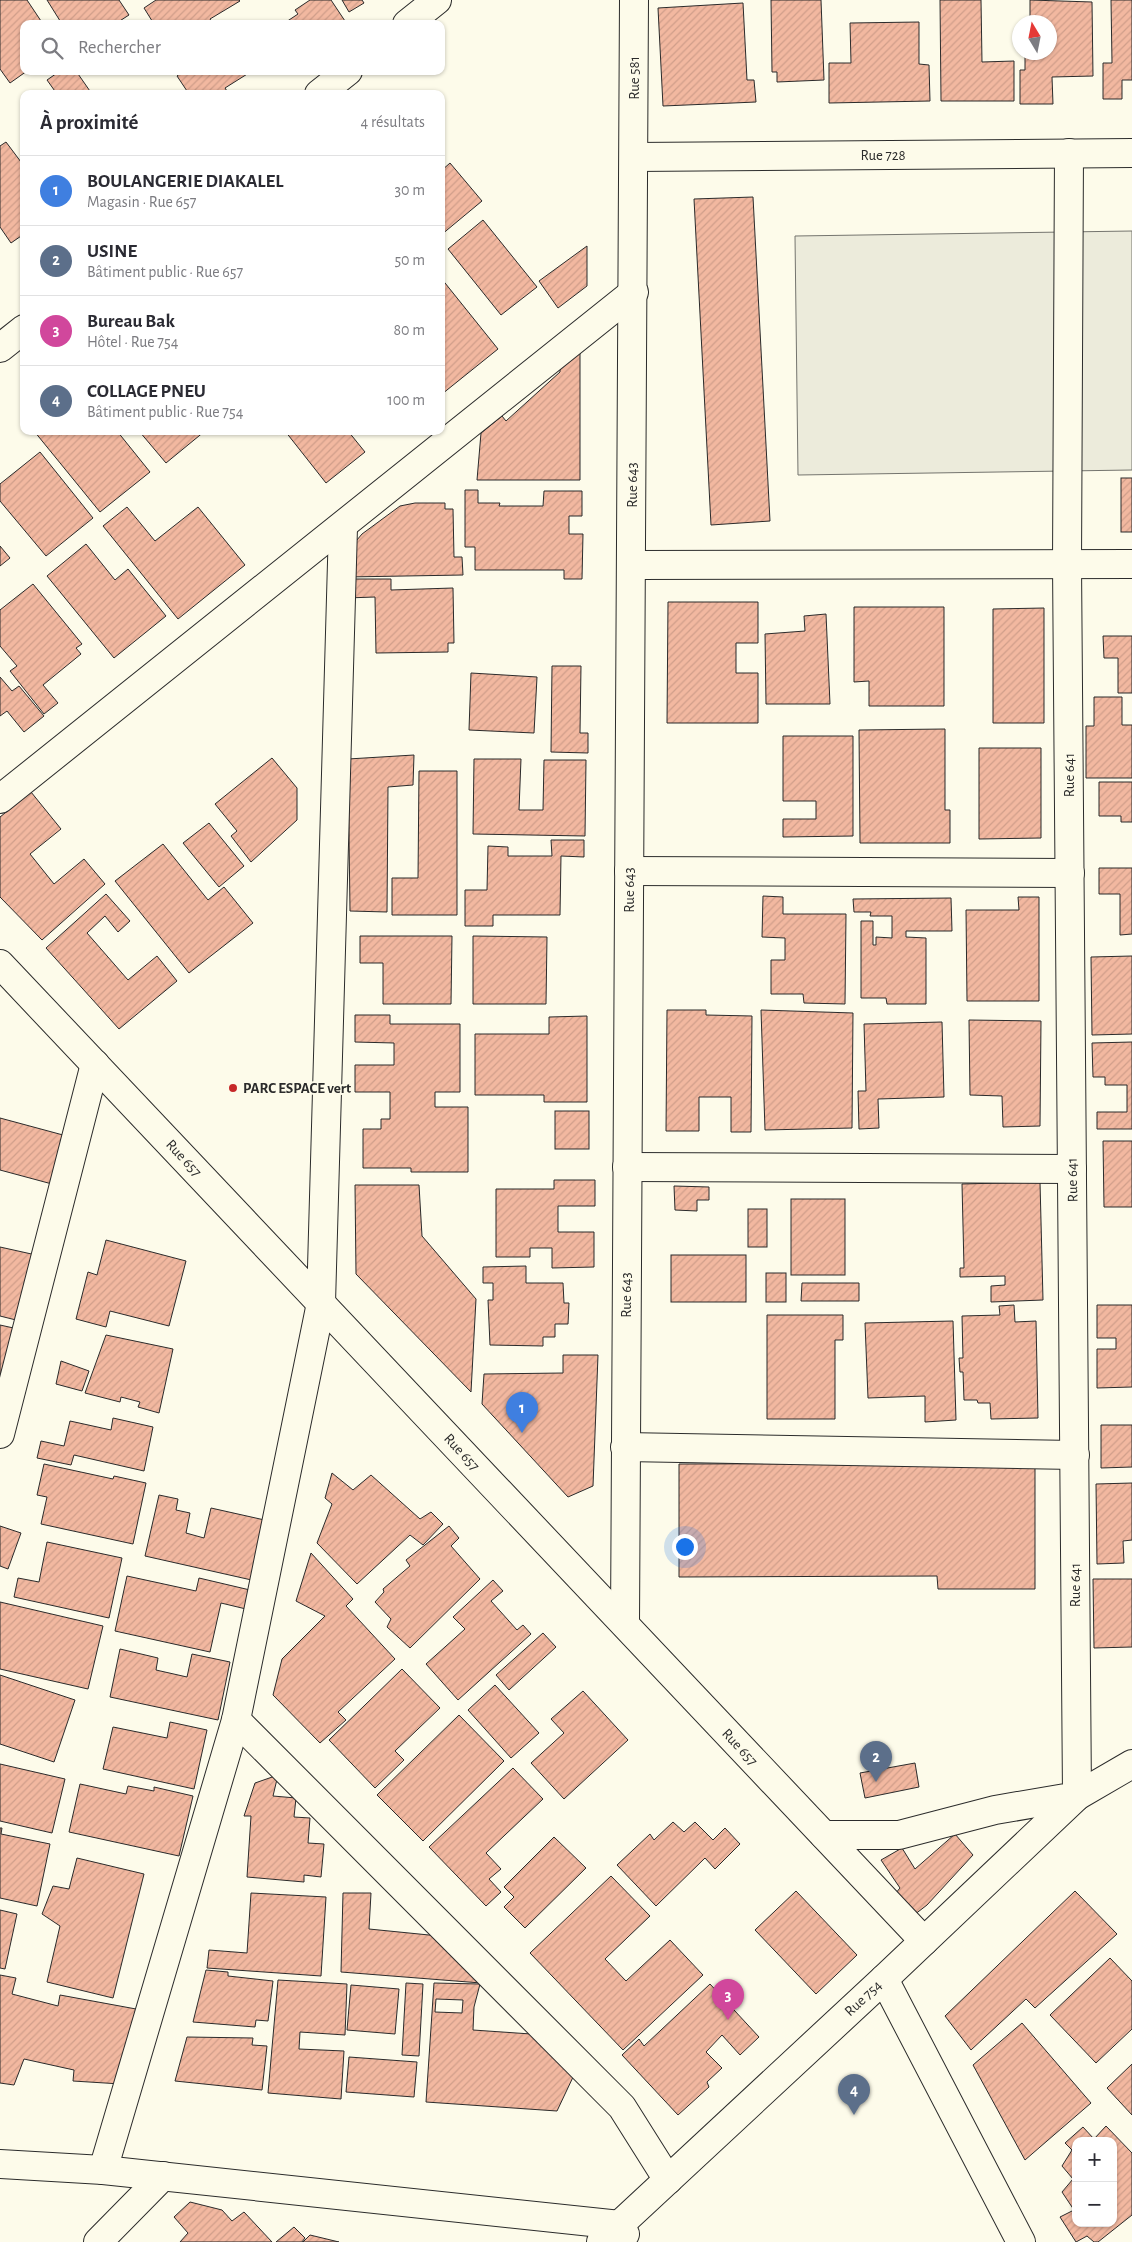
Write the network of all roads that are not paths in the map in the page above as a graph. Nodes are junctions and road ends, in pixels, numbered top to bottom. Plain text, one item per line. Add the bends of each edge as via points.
1 (437, 0) edge
2 (634, 0) edge
3 (413, 20) edge
4 (343, 75) edge
5 (325, 90) edge
6 (1132, 153) edge
7 (1069, 154) junction
8 (635, 157) junction
9 (634, 292) junction
10 (20, 332) edge
11 (0, 348) edge
12 (343, 527) junction
13 (1067, 564) junction
14 (1132, 564) edge
15 (632, 565) junction
16 (0, 800) edge
17 (629, 871) junction
18 (1070, 873) junction
19 (0, 964) edge
20 (95, 1064) junction
21 (627, 1167) junction
22 (1072, 1169) junction
23 (321, 1303) junction
24 (0, 1434) edge
25 (625, 1447) junction
26 (1075, 1455) junction
27 (624, 1624) junction
28 (236, 1720) junction
29 (1132, 1764) edge
30 (1077, 1796) junction
31 (824, 1835) junction
32 (924, 1941) junction
33 (884, 1979) junction
34 (0, 2164) edge
35 (103, 2170) junction
36 (163, 2176) junction
37 (668, 2180) junction
38 (617, 2236) edge
39 (98, 2242) edge
40 (1021, 2242) edge

1 - 3 street
2 - 8 street, Rue 581
4 - 5 street
6 - 7 street, Rue 728
7 - 8 street, Rue 728
7 - 13 street, Rue 641
8 - 9 street, Rue 643
9 - 12 street
9 - 15 street, Rue 643
10 - 11 street
12 - 16 street
12 - 23 street
13 - 14 street
13 - 15 street
13 - 18 street, Rue 641
15 - 17 street, Rue 643
17 - 18 street
17 - 21 street, Rue 643
18 - 22 street, Rue 641
19 - 20 street, Rue 657
20 - 23 street, Rue 657
20 - 24 street
21 - 22 street
21 - 25 street, Rue 643
22 - 26 street, Rue 641
23 - 27 street, Rue 657
23 - 28 street
25 - 26 street
25 - 27 street, Rue 643
26 - 30 street, Rue 641
27 - 31 street, Rue 657
28 - 35 street
28 - 37 street via 622,2107
29 - 30 street, Rue 754
30 - 31 street via 995,1810 899,1835
30 - 32 street, Rue 754
31 - 32 street, Rue 657
32 - 33 street, Rue 754
33 - 37 street, Rue 754
33 - 40 street
34 - 35 street
35 - 36 street
36 - 38 street
36 - 39 street
37 - 38 street, Rue 754

